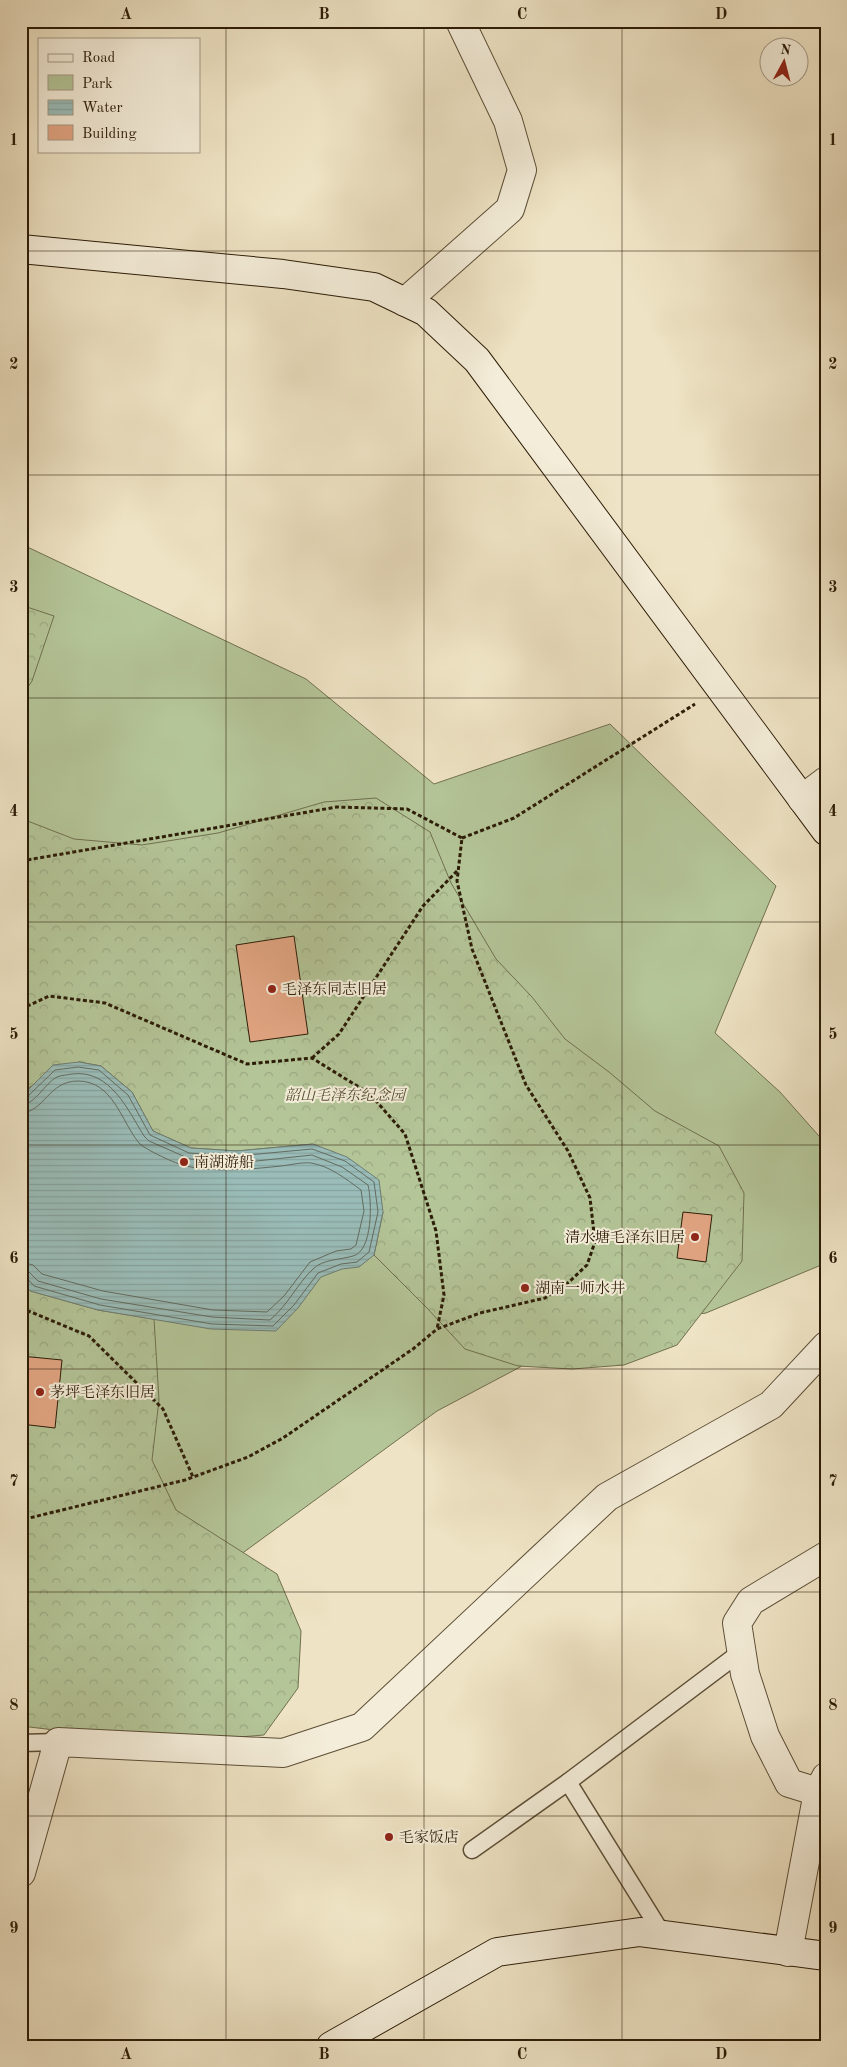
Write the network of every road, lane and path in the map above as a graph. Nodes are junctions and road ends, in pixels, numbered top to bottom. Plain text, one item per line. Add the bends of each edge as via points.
1 (460, 21) edge
2 (21, 249) edge
3 (405, 302) junction
4 (720, 688) junction
5 (826, 782) edge
6 (802, 799) junction
7 (826, 831) edge
8 (462, 838) junction
9 (21, 861) edge
10 (458, 870) junction
11 (21, 1009) edge
12 (312, 1058) junction
13 (21, 1308) edge
14 (437, 1329) junction
15 (826, 1346) edge
16 (194, 1477) junction
17 (21, 1520) edge
18 (826, 1556) edge
19 (742, 1651) junction
20 (58, 1742) junction
21 (21, 1743) edge
22 (568, 1782) junction
23 (822, 1785) edge
24 (472, 1850) dead end
25 (21, 1873) edge
26 (663, 1935) junction
27 (788, 1952) junction
28 (826, 1956) edge
29 (331, 2046) edge

1 - 3 street via 508,121 522,170 510,209
2 - 3 street via 283,274 374,287
3 - 4 street via 426,312 477,360
4 - 6 street
4 - 8 path via 514,818
5 - 6 street
6 - 7 street
8 - 9 path via 407,809 337,807
8 - 10 path
10 - 12 path via 423,906 339,1034
10 - 14 path via 457,881 472,949 526,1084 568,1151 590,1198 595,1242 587,1265 545,1298 480,1313
11 - 12 path via 49,996 105,1003 247,1064
12 - 14 path via 370,1094 404,1134 436,1231 444,1295
13 - 16 path via 89,1336 164,1409
14 - 16 path via 283,1438
15 - 20 street via 771,1405 607,1497 362,1727 283,1753
16 - 17 path
18 - 19 street via 751,1601 737,1623
19 - 22 lane
19 - 23 street via 745,1674 765,1736 789,1783
20 - 21 lane
20 - 25 street
22 - 24 lane
22 - 26 lane
23 - 27 street
26 - 27 street
26 - 29 street via 640,1932 497,1952
27 - 28 street

